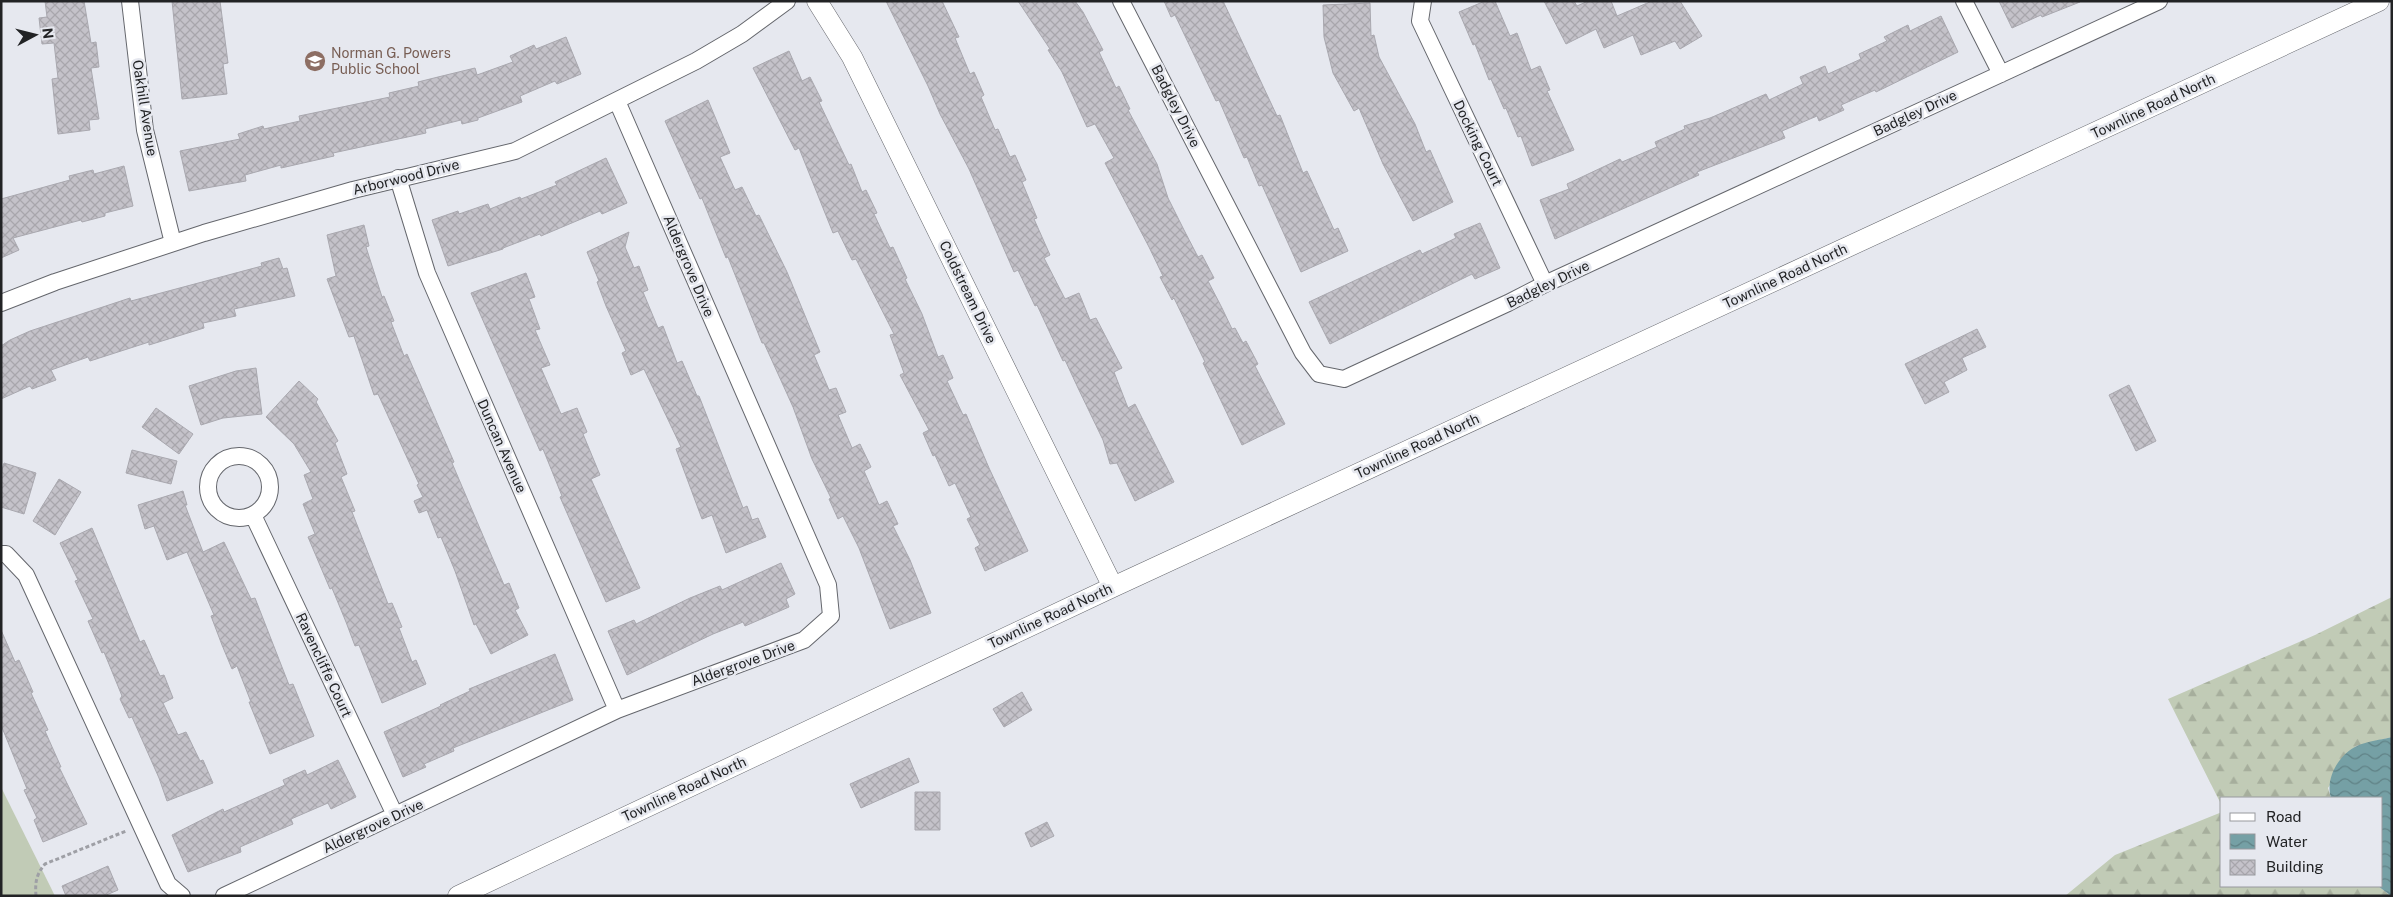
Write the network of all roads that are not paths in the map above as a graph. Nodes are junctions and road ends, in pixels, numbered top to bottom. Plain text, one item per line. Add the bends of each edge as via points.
1 (130, 1) edge
2 (787, 1) edge
3 (817, 1) edge
4 (1121, 1) edge
5 (1423, 1) edge
6 (1964, 1) edge
7 (2159, 1) edge
8 (2380, 1) edge
9 (2001, 74) junction
10 (618, 101) junction
11 (398, 178) junction
12 (174, 244) junction
13 (1545, 284) junction
14 (1, 303) edge
15 (253, 515) dead end
16 (1, 554) edge
17 (1113, 587) junction
18 (617, 710) junction
19 (395, 816) junction
20 (182, 896) edge
21 (224, 896) edge
22 (458, 896) edge

1 - 12 street, Oakhill Avenue via 146,130
2 - 10 street, Arborwood Drive via 742,34
3 - 17 street, Coldstream Drive via 852,57
4 - 13 street, Badgley Drive via 1303,353 1319,374 1344,380
5 - 13 street, Docking Court via 1420,22
6 - 9 street
7 - 9 street, Badgley Drive
8 - 17 street, Townline Road North
9 - 13 street, Badgley Drive
10 - 11 street, Arborwood Drive via 515,151
10 - 18 street, Aldergrove Drive via 828,585 831,616 804,640
11 - 12 street, Arborwood Drive
11 - 18 street, Duncan Avenue via 427,273
12 - 14 street, Arborwood Drive
15 - 19 street, Ravencliffe Court
16 - 20 street via 6,554 26,575 168,884
17 - 22 street, Townline Road North
18 - 19 street, Aldergrove Drive
19 - 21 street, Aldergrove Drive

